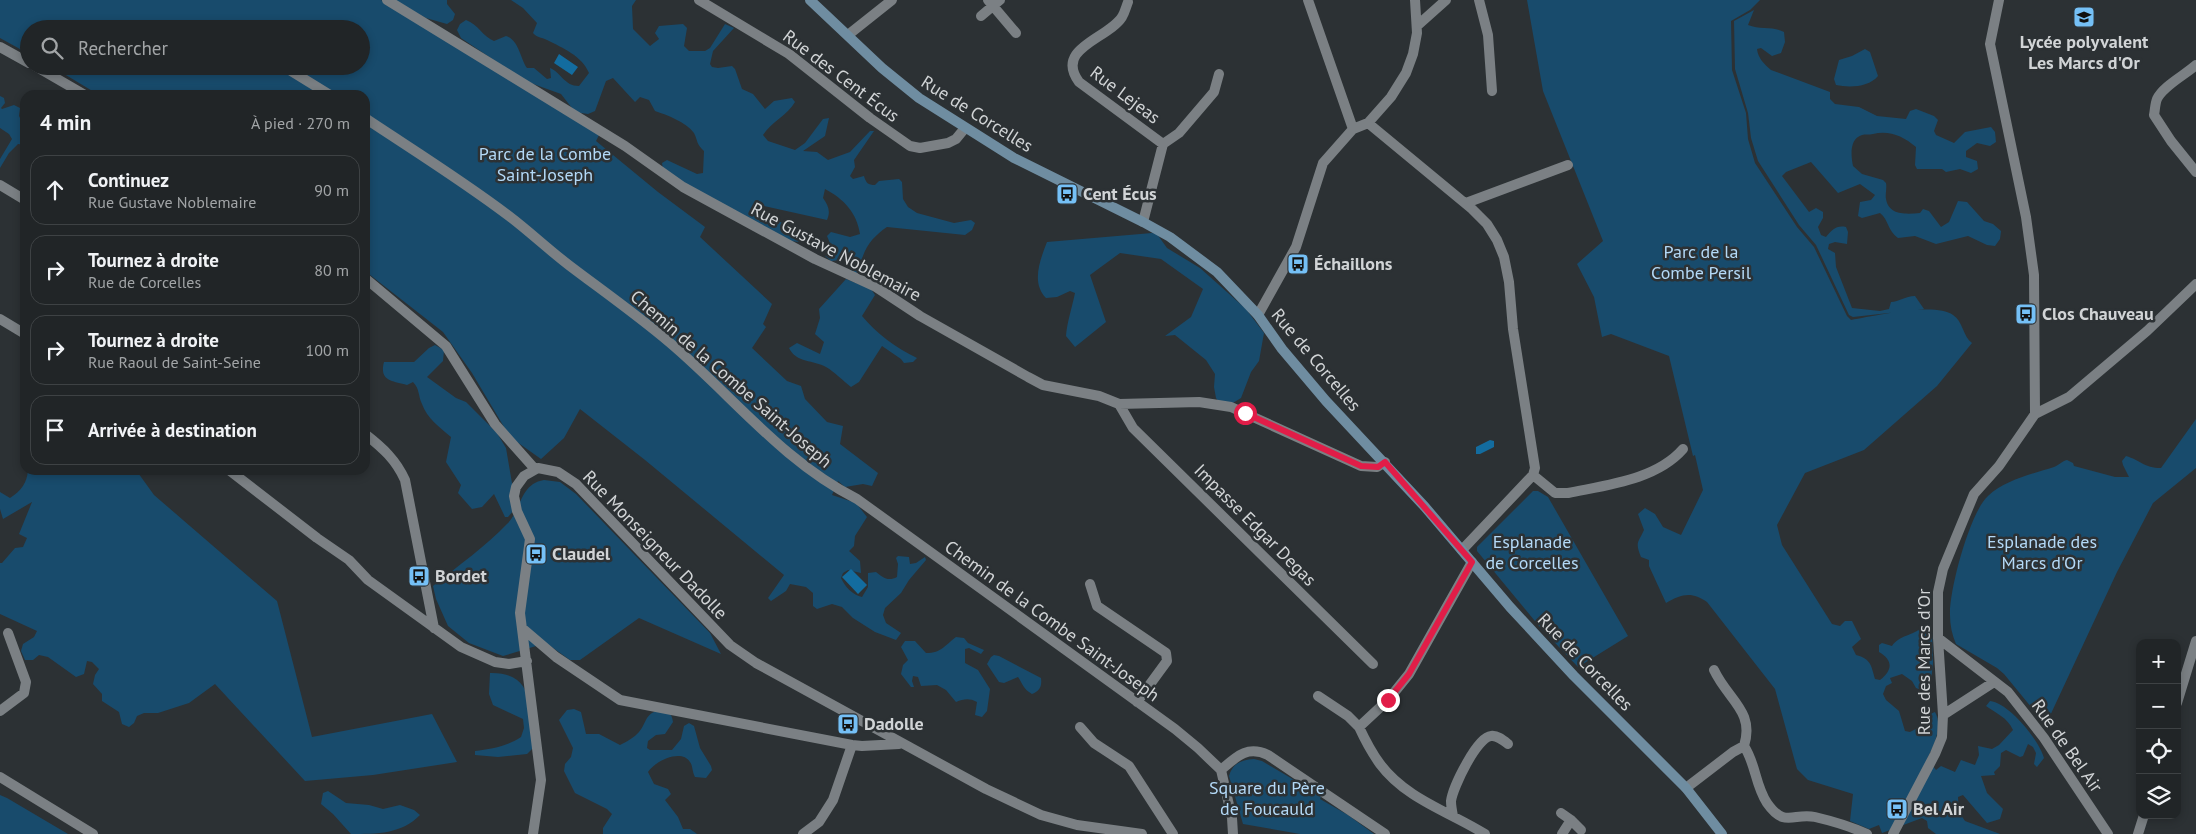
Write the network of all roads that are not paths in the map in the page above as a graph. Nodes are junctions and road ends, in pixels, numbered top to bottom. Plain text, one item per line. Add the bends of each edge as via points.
1 (387, 0) edge
2 (699, 0) edge
3 (810, 0) edge
4 (892, 0) edge
5 (1308, 0) edge
6 (1415, 0) edge
7 (1446, 0) edge
8 (1479, 0) edge
9 (1999, 0) edge
10 (994, 2) edge
11 (1128, 2) dead end
12 (981, 16) dead end
13 (1418, 25) junction
14 (1016, 33) dead end
15 (848, 35) junction
16 (0, 47) edge
17 (20, 58) edge
18 (2196, 65) edge
19 (1219, 74) dead end
20 (51, 75) edge
21 (298, 75) edge
22 (76, 90) edge
23 (322, 90) edge
24 (1492, 91) dead end
25 (370, 121) edge
26 (1368, 123) junction
27 (965, 128) junction
28 (1353, 129) junction
29 (1163, 144) junction
30 (1568, 165) dead end
31 (2196, 172) edge
32 (0, 185) edge
33 (20, 197) edge
34 (1466, 203) junction
35 (1143, 222) junction
36 (370, 282) edge
37 (2196, 284) edge
38 (1258, 315) junction
39 (0, 319) edge
40 (20, 331) edge
41 (1119, 404) junction
42 (2035, 414) junction
43 (370, 438) edge
44 (1683, 449) dead end
45 (1385, 462) junction
46 (534, 468) junction
47 (235, 475) edge
48 (1533, 475) junction
49 (1462, 550) junction
50 (1472, 562) junction
51 (1090, 584) dead end
52 (434, 628) junction
53 (522, 628) junction
54 (8, 632) dead end
55 (1938, 638) junction
56 (2196, 641) edge
57 (527, 662) junction
58 (1373, 664) dead end
59 (1714, 670) dead end
60 (1994, 682) junction
61 (2181, 690) edge
62 (1318, 696) dead end
63 (1137, 702) junction
64 (0, 711) edge
65 (1943, 715) junction
66 (1080, 727) dead end
67 (1359, 727) junction
68 (900, 744) junction
69 (1508, 744) dead end
70 (852, 745) junction
71 (1744, 746) junction
72 (1221, 770) junction
73 (0, 777) edge
74 (1686, 788) junction
75 (1561, 813) dead end
76 (1453, 816) junction
77 (2143, 819) edge
78 (1571, 820) junction
79 (1581, 830) dead end
80 (2138, 832) edge
81 (93, 834) edge
82 (533, 834) edge
83 (803, 834) edge
84 (1142, 834) edge
85 (1172, 834) edge
86 (1233, 834) edge
87 (1384, 834) edge
88 (1485, 834) edge
89 (1562, 834) edge
90 (1722, 834) edge
91 (1867, 834) edge
92 (1893, 834) edge
93 (2108, 834) edge

1 - 41 street, Rue Gustave Noblemaire via 625,146 689,190 815,259 876,287 1028,378 1043,385 1099,396
2 - 27 street, Rue des Cent Écus via 789,54 910,146 920,148 948,143
3 - 15 main road, Rue de Corcelles
4 - 15 street
5 - 28 street
6 - 13 street
7 - 13 street
8 - 24 street via 1488,35
9 - 42 street via 1990,44 2026,217 2034,275
10 - 12 street
10 - 14 street
11 - 29 street, Rue Lejeas via 1122,18 1074,57 1072,68 1079,82
13 - 26 street via 1413,54 1402,82
15 - 27 main road, Rue de Corcelles via 912,93
16 - 17 street
18 - 31 street via 2166,87 2156,100 2154,115 2170,141
19 - 29 street via 1214,92 1179,133
20 - 22 street
21 - 23 street
25 - 63 street, Chemin de la Combe Saint-Joseph via 508,215 652,328 751,422 832,487 856,499
26 - 28 street
26 - 34 street
27 - 35 main road, Rue de Corcelles via 1014,158
28 - 38 street via 1323,163 1299,240
29 - 35 street
30 - 34 street
32 - 33 street
34 - 48 street via 1494,234 1507,270 1521,387 1535,460
35 - 38 main road, Rue de Corcelles via 1204,261
36 - 46 street via 446,346 494,424
37 - 42 street via 2069,398
38 - 45 main road, Rue de Corcelles via 1313,386
39 - 40 street
41 - 45 street, Rue Gustave Noblemaire via 1214,403 1245,413 1361,466 1378,467
41 - 58 street, Impasse Edgar Degas via 1133,428
42 - 55 street, Rue des Marcs d'Or via 1999,466 1974,494 1943,569 1938,592
43 - 52 street via 394,460 405,480
44 - 48 street via 1676,458 1648,473 1568,493 1556,493
45 - 49 main road, Rue de Corcelles
46 - 53 street via 518,483 514,496 517,511 530,538 521,606
46 - 68 street, Rue Monseigneur Dadolle via 558,472 576,484 742,655
47 - 52 street
48 - 49 street
49 - 50 main road, Rue de Corcelles
50 - 67 street via 1409,674 1388,700
50 - 74 main road, Rue de Corcelles via 1568,669
51 - 63 street via 1097,606 1166,653 1167,661
52 - 57 street via 461,647 488,660 510,664
53 - 57 street
53 - 70 street via 556,657 620,700
54 - 64 street via 26,682 24,693
55 - 60 street, Rue de Bel Air
55 - 65 street, Rue des Marcs d'Or
56 - 61 street
57 - 82 street via 541,780
59 - 71 street via 1721,686 1746,719 1748,730
60 - 65 street
60 - 93 street, Rue de Bel Air via 2008,692 2044,738
62 - 67 street
63 - 72 street, Chemin de la Combe Saint-Joseph via 1198,748
65 - 92 street, Rue des Marcs d'Or via 1942,737 1935,754
66 - 85 street via 1094,743 1129,766
67 - 76 street via 1380,764 1393,778 1435,808
68 - 70 street
68 - 84 street, Rue Monseigneur Dadolle via 1041,815 1077,825
69 - 76 street via 1491,736 1477,745 1453,792
70 - 83 street via 833,800 819,822
71 - 74 street
71 - 91 street via 1754,764 1761,794 1777,814 1791,819 1815,817
72 - 86 street
72 - 87 street via 1241,753 1263,752
73 - 81 street
74 - 90 main road, Rue de Corcelles
75 - 78 street
76 - 88 street
77 - 80 street
78 - 79 street
78 - 89 street

